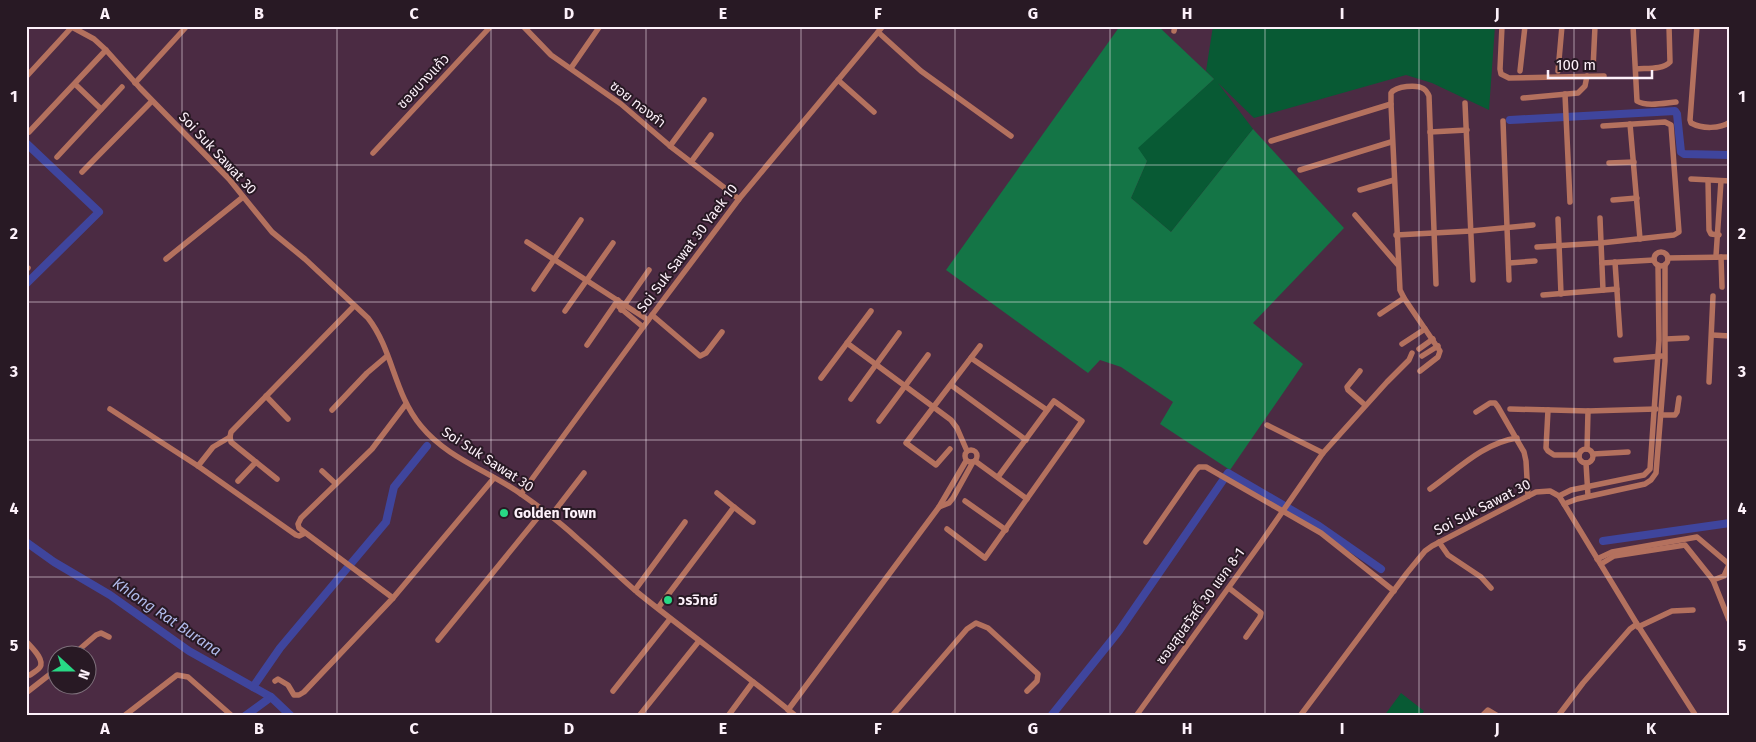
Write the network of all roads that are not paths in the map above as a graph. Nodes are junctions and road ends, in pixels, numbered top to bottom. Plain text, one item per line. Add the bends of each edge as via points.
1 (187, 26) edge
2 (491, 26) edge
3 (523, 26) edge
4 (600, 26) edge
5 (883, 26) edge
6 (1502, 26) edge
7 (1525, 26) edge
8 (1562, 26) edge
9 (1595, 26) edge
10 (1633, 26) edge
11 (1669, 26) edge
12 (1697, 26) edge
13 (70, 27) edge
14 (878, 32) junction
15 (106, 50) junction
16 (570, 68) junction
17 (1636, 69) junction
18 (1593, 70) dead end
19 (1520, 71) dead end
20 (1558, 71) dead end
21 (1587, 76) junction
22 (1604, 76) dead end
23 (26, 77) edge
24 (838, 80) junction
25 (75, 84) junction
26 (137, 85) junction
27 (122, 87) dead end
28 (1565, 94) junction
29 (1523, 98) dead end
30 (704, 100) dead end
31 (152, 101) junction
32 (1676, 102) dead end
33 (1466, 103) dead end
34 (1390, 104) junction
35 (101, 109) junction
36 (874, 112) dead end
37 (1503, 121) dead end
38 (1730, 122) edge
39 (1630, 124) junction
40 (1603, 126) dead end
41 (1467, 130) junction
42 (29, 132) dead end
43 (1430, 132) junction
44 (711, 135) dead end
45 (1011, 136) dead end
46 (1271, 141) dead end
47 (1391, 142) junction
48 (670, 146) junction
49 (373, 153) dead end
50 (57, 157) dead end
51 (691, 162) junction
52 (1634, 162) junction
53 (1609, 163) dead end
54 (1300, 170) dead end
55 (82, 172) dead end
56 (1691, 179) dead end
57 (1394, 180) junction
58 (1708, 180) junction
59 (1721, 181) junction
60 (1730, 181) edge
61 (1360, 190) dead end
62 (243, 197) junction
63 (1637, 198) junction
64 (739, 199) junction
65 (1613, 200) dead end
66 (1570, 202) dead end
67 (1355, 215) dead end
68 (1600, 218) dead end
69 (1558, 219) dead end
70 (581, 220) dead end
71 (1533, 225) dead end
72 (1508, 228) junction
73 (1471, 231) junction
74 (1435, 233) junction
75 (1396, 235) junction
76 (1719, 235) junction
77 (1640, 239) junction
78 (527, 242) dead end
79 (613, 243) dead end
80 (1601, 243) junction
81 (1559, 245) junction
82 (1537, 247) dead end
83 (1719, 256) junction
84 (1730, 257) edge
85 (1668, 258) junction
86 (166, 259) dead end
87 (554, 260) junction
88 (1536, 261) dead end
89 (1615, 262) junction
90 (1509, 263) junction
91 (1602, 263) junction
92 (1659, 263) junction
93 (1398, 266) junction
94 (649, 270) dead end
95 (1473, 280) dead end
96 (1509, 280) dead end
97 (586, 281) junction
98 (1436, 284) dead end
99 (1722, 287) dead end
100 (534, 289) dead end
101 (1617, 289) junction
102 (1603, 290) junction
103 (1543, 294) dead end
104 (1562, 294) junction
105 (1713, 296) dead end
106 (1404, 298) junction
107 (615, 300) junction
108 (354, 306) junction
109 (623, 307) junction
110 (565, 311) dead end
111 (871, 311) dead end
112 (1380, 314) dead end
113 (650, 317) junction
114 (643, 327) junction
115 (1425, 329) junction
116 (722, 332) dead end
117 (899, 333) dead end
118 (1620, 335) dead end
119 (1712, 335) junction
120 (1730, 336) edge
121 (1687, 338) dead end
122 (1666, 339) junction
123 (1433, 340) junction
124 (847, 343) junction
125 (1402, 344) dead end
126 (587, 345) dead end
127 (980, 346) dead end
128 (1438, 346) junction
129 (1419, 349) dead end
130 (1412, 353) dead end
131 (928, 355) dead end
132 (1665, 355) junction
133 (387, 356) junction
134 (1422, 356) dead end
135 (1658, 356) junction
136 (971, 358) junction
137 (1616, 360) dead end
138 (877, 365) junction
139 (1360, 371) dead end
140 (1420, 372) dead end
141 (821, 378) dead end
142 (1709, 382) dead end
143 (951, 385) junction
144 (905, 386) junction
145 (266, 396) junction
146 (1679, 398) dead end
147 (851, 399) dead end
148 (406, 404) junction
149 (1365, 406) junction
150 (933, 407) junction
151 (110, 408) dead end
152 (1510, 409) dead end
153 (1654, 409) junction
154 (332, 410) dead end
155 (1047, 410) junction
156 (1548, 410) junction
157 (1588, 411) junction
158 (1476, 412) dead end
159 (1661, 412) junction
160 (288, 420) dead end
161 (879, 421) dead end
162 (1267, 425) dead end
163 (230, 436) junction
164 (1517, 438) junction
165 (1026, 440) junction
166 (950, 449) dead end
167 (1587, 449) junction
168 (967, 451) junction
169 (1628, 452) dead end
170 (1323, 454) junction
171 (1593, 454) junction
172 (1579, 455) junction
173 (966, 461) junction
174 (974, 461) junction
175 (256, 462) junction
176 (1586, 463) junction
177 (198, 466) junction
178 (322, 471) dead end
179 (584, 473) dead end
180 (998, 477) junction
181 (494, 478) junction
182 (276, 479) dead end
183 (238, 481) dead end
184 (336, 484) junction
185 (1586, 486) junction
186 (1430, 490) dead end
187 (717, 493) dead end
188 (521, 494) junction
189 (1528, 496) junction
190 (1558, 496) junction
191 (1588, 496) junction
192 (1028, 499) junction
193 (965, 501) dead end
194 (1564, 504) junction
195 (734, 507) junction
196 (940, 507) junction
197 (1286, 508) junction
198 (543, 511) junction
199 (550, 516) junction
200 (685, 522) dead end
201 (753, 522) dead end
202 (947, 529) dead end
203 (1006, 530) junction
204 (305, 532) junction
205 (1146, 542) dead end
206 (1439, 542) junction
207 (1599, 561) junction
208 (1729, 565) edge
209 (1713, 580) junction
210 (1228, 588) junction
211 (1491, 588) dead end
212 (635, 590) junction
213 (1394, 591) junction
214 (393, 598) junction
215 (658, 608) junction
216 (1693, 610) dead end
217 (670, 619) junction
218 (1729, 620) edge
219 (1638, 626) junction
220 (1246, 636) dead end
221 (109, 637) dead end
222 (438, 640) dead end
223 (699, 640) junction
224 (26, 641) edge
225 (86, 644) edge
226 (30, 675) dead end
227 (48, 676) edge
228 (275, 681) dead end
229 (753, 682) junction
230 (612, 691) dead end
231 (1028, 691) dead end
232 (26, 693) edge
233 (788, 710) junction
234 (124, 716) edge
235 (232, 716) edge
236 (639, 716) edge
237 (728, 716) edge
238 (796, 716) edge
239 (892, 716) edge
240 (1136, 716) edge
241 (1300, 716) edge
242 (1482, 716) edge
243 (1498, 716) edge
244 (1558, 716) edge
245 (1696, 716) edge

1 - 26 street
2 - 49 street, ซอยบางแก้ว
3 - 16 street, ซอย ทองภํา via 551,55
4 - 16 street
5 - 14 street, Soi Suk Sawat 30 Yaek 10
6 - 21 street via 1500,69 1504,76
7 - 19 street
8 - 20 street
9 - 18 street
10 - 17 street
11 - 17 street via 1671,57 1668,66
12 - 38 street via 1691,123 1720,127
13 - 15 street, Soi Suk Sawat 30
13 - 23 street
14 - 24 street, Soi Suk Sawat 30 Yaek 10
14 - 45 street via 921,71
15 - 25 street
15 - 26 street, Soi Suk Sawat 30
16 - 48 street, ซอย ทองภํา via 621,104
17 - 32 street via 1635,98 1639,103
21 - 22 street
21 - 28 street via 1583,90
24 - 36 street
24 - 64 street, Soi Suk Sawat 30 Yaek 10
25 - 35 street
25 - 42 street
26 - 31 street, Soi Suk Sawat 30
27 - 35 street
28 - 29 street
28 - 66 street
30 - 48 street
31 - 55 street
31 - 62 street, Soi Suk Sawat 30
33 - 41 street
34 - 43 street via 1391,93 1396,88 1423,88 1428,96
34 - 46 street
34 - 47 street
35 - 50 street
37 - 72 street
39 - 40 street
39 - 52 street
39 - 77 street via 1665,122 1672,127 1679,232
41 - 43 street
41 - 73 street
43 - 74 street
44 - 51 street
47 - 54 street
47 - 57 street
48 - 51 street, ซอย ทองภํา
51 - 64 street, ซอย ทองภํา
52 - 53 street
52 - 63 street
56 - 58 street
57 - 61 street
57 - 75 street
58 - 59 street
58 - 76 street via 1710,230 1711,234
59 - 60 street
59 - 76 street
62 - 86 street
62 - 108 street, Soi Suk Sawat 30 via 272,232
63 - 65 street
63 - 77 street
64 - 113 street, Soi Suk Sawat 30 Yaek 10
67 - 93 street
68 - 80 street
69 - 81 street
70 - 87 street
71 - 72 street
72 - 73 street
72 - 90 street
73 - 74 street
73 - 95 street
74 - 75 street
74 - 98 street
75 - 93 street
76 - 83 street
77 - 80 street
78 - 87 street
79 - 97 street
80 - 81 street
80 - 91 street
81 - 82 street
81 - 104 street
83 - 84 street
83 - 85 street
83 - 99 street
85 - 92 street
85 - 92 street via 1666,253 1656,254
87 - 97 street
87 - 100 street
88 - 90 street
89 - 91 street
89 - 92 street
89 - 101 street
90 - 96 street
91 - 102 street
92 - 122 street
92 - 135 street
93 - 106 street
94 - 109 street
97 - 107 street
97 - 110 street
101 - 102 street
101 - 118 street
102 - 104 street
103 - 104 street
105 - 119 street
106 - 112 street
106 - 115 street
107 - 109 street
107 - 126 street
108 - 133 street, Soi Suk Sawat 30 via 376,328
108 - 145 street
109 - 113 street
109 - 114 street
111 - 124 street
113 - 114 street, Soi Suk Sawat 30 Yaek 10
113 - 116 street via 700,356
114 - 188 street, Soi Suk Sawat 30 Yaek 10
115 - 123 street
115 - 125 street
117 - 138 street
119 - 120 street
119 - 142 street
121 - 122 street
122 - 132 street
123 - 128 street
123 - 129 street
124 - 138 street
124 - 141 street
127 - 136 street
128 - 134 street
128 - 140 street via 1438,357
130 - 149 street, ซอยสุขสวัสดิ์ 30 แยก 8-1 via 1412,360
131 - 144 street
132 - 135 street
132 - 159 street
133 - 148 street, Soi Suk Sawat 30
133 - 154 street
135 - 137 street
135 - 153 street
136 - 143 street
136 - 155 street
138 - 144 street
138 - 147 street
139 - 149 street via 1347,386
143 - 150 street
143 - 165 street
144 - 150 street
144 - 161 street
145 - 160 street
145 - 163 street
146 - 159 street via 1675,415
148 - 181 street, Soi Suk Sawat 30 via 422,428 444,448
148 - 184 street via 372,449
149 - 170 street, ซอยสุขสวัสดิ์ 30 แยก 8-1
150 - 166 street via 906,443 936,465
150 - 168 street via 955,424
151 - 177 street
152 - 156 street
153 - 157 street
153 - 159 street
153 - 185 street via 1651,462 1647,473
155 - 165 street
155 - 192 street via 1054,401 1082,421
156 - 157 street
156 - 172 street via 1548,451 1554,455
157 - 167 street
158 - 164 street via 1490,402 1495,404
159 - 191 street via 1658,466 1651,480
162 - 170 street
163 - 175 street via 231,442
163 - 177 street via 213,447
164 - 186 street via 1486,448
164 - 189 street via 1526,461
165 - 180 street
167 - 171 street
167 - 172 street
168 - 173 street
168 - 174 street via 976,453
169 - 171 street
170 - 197 street, ซอยสุขสวัสดิ์ 30 แยก 8-1
171 - 176 street via 1591,461
172 - 176 street
173 - 174 street
173 - 196 street
174 - 180 street
174 - 196 street via 953,498
175 - 182 street
175 - 183 street
176 - 185 street
177 - 204 street via 296,535
178 - 184 street
179 - 199 street
180 - 192 street
181 - 188 street, Soi Suk Sawat 30
181 - 214 street
184 - 204 street via 301,518 299,528
185 - 190 street
185 - 191 street
187 - 195 street
188 - 198 street, Soi Suk Sawat 30
189 - 190 street, Soi Suk Sawat 30 via 1547,490
189 - 206 street, Soi Suk Sawat 30
190 - 194 street
191 - 194 street
192 - 203 street
193 - 203 street
194 - 207 street
195 - 201 street
195 - 215 street
196 - 233 street
197 - 205 street via 1206,467 1199,467
197 - 210 street, ซอยสุขสวัสดิ์ 30 แยก 8-1
197 - 213 street
198 - 199 street, Soi Suk Sawat 30
198 - 222 street
199 - 212 street, Soi Suk Sawat 30
200 - 212 street
202 - 203 street via 985,558
204 - 214 street
206 - 211 street via 1448,555 1481,577
206 - 213 street, Soi Suk Sawat 30 via 1425,551
207 - 208 street via 1612,552 1697,537
207 - 209 street via 1685,545
207 - 219 street
208 - 209 street via 1724,576
209 - 218 street
210 - 220 street via 1261,612
210 - 240 street, ซอยสุขสวัสดิ์ 30 แยก 8-1
212 - 215 street, Soi Suk Sawat 30
213 - 241 street, Soi Suk Sawat 30
214 - 228 street via 299,695 294,695 283,681
215 - 217 street, Soi Suk Sawat 30
216 - 219 street via 1672,612
217 - 223 street, Soi Suk Sawat 30
217 - 230 street
219 - 244 street via 1630,630
219 - 245 street
221 - 225 street via 101,633
223 - 229 street, Soi Suk Sawat 30
223 - 236 street
224 - 226 street via 42,663
227 - 232 street
229 - 233 street, Soi Suk Sawat 30
229 - 237 street
231 - 239 street via 1037,681 1038,674 988,628 976,623 967,629
233 - 238 street, Soi Suk Sawat 30
234 - 235 street via 177,675 188,677
242 - 243 street via 1488,710

